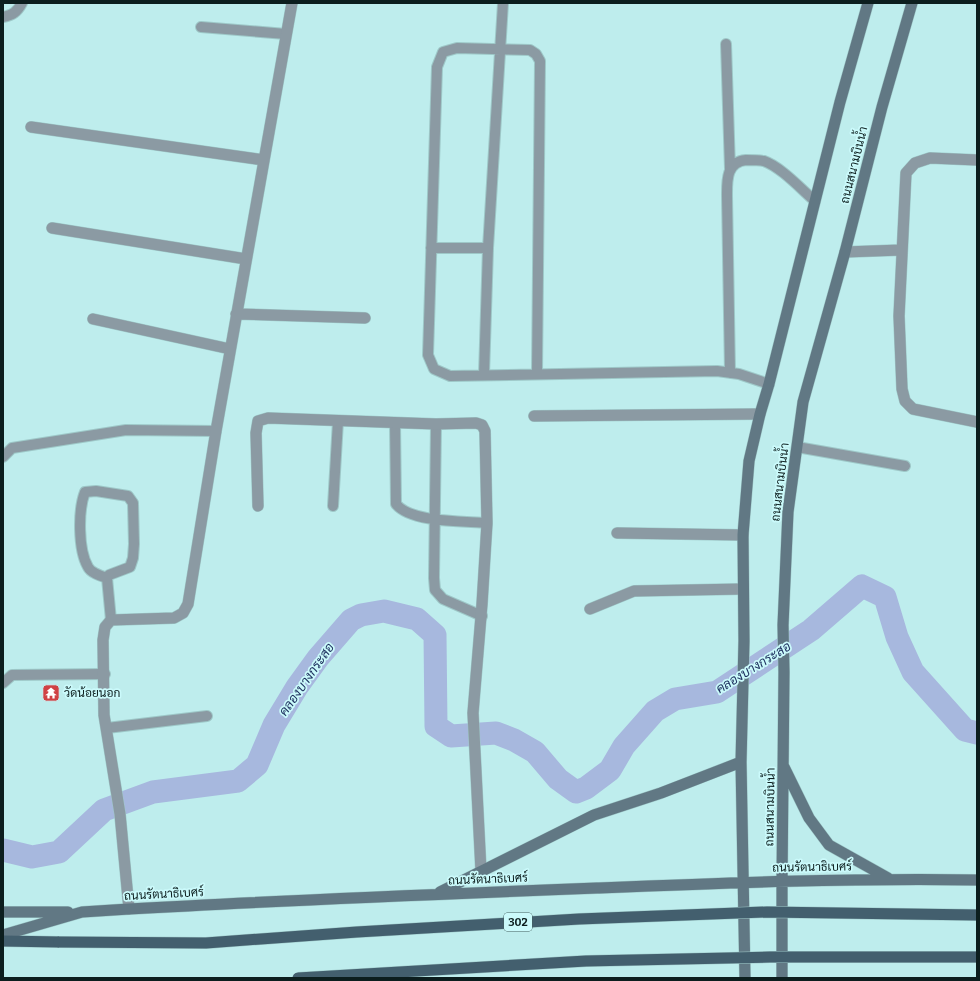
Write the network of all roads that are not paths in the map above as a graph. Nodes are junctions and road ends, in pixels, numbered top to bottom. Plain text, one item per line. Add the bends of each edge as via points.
1 (22, 3) edge
2 (292, 3) edge
3 (503, 3) edge
4 (868, 3) edge
5 (912, 3) edge
6 (3, 17) edge
7 (201, 27) dead end
8 (286, 34) junction
9 (726, 44) dead end
10 (499, 48) junction
11 (31, 127) dead end
12 (264, 160) junction
13 (977, 160) edge
14 (730, 169) junction
15 (815, 201) junction
16 (52, 228) dead end
17 (431, 248) junction
18 (488, 248) junction
19 (901, 250) junction
20 (845, 252) junction
21 (246, 259) junction
22 (236, 314) junction
23 (365, 318) dead end
24 (93, 319) dead end
25 (230, 349) junction
26 (730, 373) junction
27 (537, 374) junction
28 (484, 375) junction
29 (769, 384) junction
30 (760, 414) junction
31 (534, 416) dead end
32 (338, 421) junction
33 (977, 422) edge
34 (395, 423) junction
35 (436, 424) junction
36 (216, 431) junction
37 (7, 447) edge
38 (797, 447) junction
39 (3, 457) edge
40 (905, 466) dead end
41 (258, 506) dead end
42 (333, 506) dead end
43 (435, 520) junction
44 (487, 523) junction
45 (617, 533) dead end
46 (743, 535) junction
47 (106, 578) junction
48 (743, 589) junction
49 (590, 609) dead end
50 (482, 616) junction
51 (111, 620) junction
52 (104, 674) junction
53 (3, 683) edge
54 (208, 716) dead end
55 (107, 728) junction
56 (741, 762) junction
57 (783, 764) junction
58 (481, 870) junction
59 (889, 879) junction
60 (977, 880) edge
61 (782, 881) junction
62 (743, 882) junction
63 (438, 894) junction
64 (129, 909) junction
65 (3, 912) edge
66 (82, 912) junction
67 (977, 915) edge
68 (3, 935) edge
69 (3, 941) edge
70 (977, 957) edge
71 (298, 978) edge
72 (745, 978) edge
73 (782, 978) edge

1 - 6 lane via 17,12
2 - 8 street
3 - 10 lane
4 - 15 main road
5 - 20 main road, ถนนสนามบินน้ำ
7 - 8 lane
8 - 12 street
9 - 14 lane
10 - 17 lane via 457,48 443,52 437,67
10 - 18 lane
10 - 27 lane via 530,50 540,61
11 - 12 street
12 - 21 street
13 - 19 street via 930,158 915,163 906,173
14 - 15 lane via 739,161 764,161 783,173
14 - 26 lane via 727,182
15 - 29 main road
16 - 21 street
17 - 18 lane
17 - 28 lane via 428,355 434,369 450,376
18 - 28 lane
19 - 20 street
19 - 33 street via 899,316 902,389 905,401 913,408
20 - 38 main road, ถนนสนามบินน้ำ via 803,402
21 - 22 street
22 - 23 street
22 - 25 street
24 - 25 street
25 - 36 street
26 - 27 lane via 716,371
26 - 29 lane
27 - 28 lane
29 - 30 main road
30 - 31 street
30 - 46 main road via 749,461
32 - 34 street
32 - 41 street via 268,418 258,421
32 - 42 lane
34 - 35 street
34 - 43 lane via 396,504 411,514
35 - 43 lane
35 - 44 street via 482,425 485,431
36 - 37 lane via 126,430
36 - 51 street via 188,604 183,613 174,618
37 - 39 lane
38 - 40 lane
38 - 57 main road, ถนนสนามบินน้ำ via 788,512 783,625
43 - 44 lane
43 - 50 lane via 435,590 443,599
44 - 50 street
45 - 46 street
46 - 48 main road
47 - 47 lane via 130,567 134,544 133,503 128,496 85,492 80,513 82,551 89,568
47 - 51 lane
48 - 49 street via 634,590
48 - 56 main road
50 - 58 street via 473,713
51 - 52 street via 105,627 103,640
52 - 53 lane via 12,675
52 - 55 street via 104,715
54 - 55 lane
55 - 64 street via 120,814
56 - 58 main road via 661,793 594,815
56 - 62 main road
57 - 59 main road via 809,818 829,846
57 - 61 main road, ถนนสนามบินน้ำ
58 - 63 main road
59 - 60 main road, ถนนรัตนาธิเบศร์
59 - 61 main road, ถนนรัตนาธิเบศร์
61 - 62 main road, ถนนรัตนาธิเบศร์
61 - 73 main road, ถนนสนามบินน้ำ
62 - 63 main road, ถนนรัตนาธิเบศร์
62 - 72 main road
63 - 64 main road, ถนนรัตนาธิเบศร์
64 - 66 main road, ถนนรัตนาธิเบศร์
65 - 66 main road
66 - 68 main road, ถนนรัตนาธิเบศร์
67 - 69 main road, 302, bridge via 767,912 578,919 206,943
70 - 71 main road, bridge via 770,957 586,961

